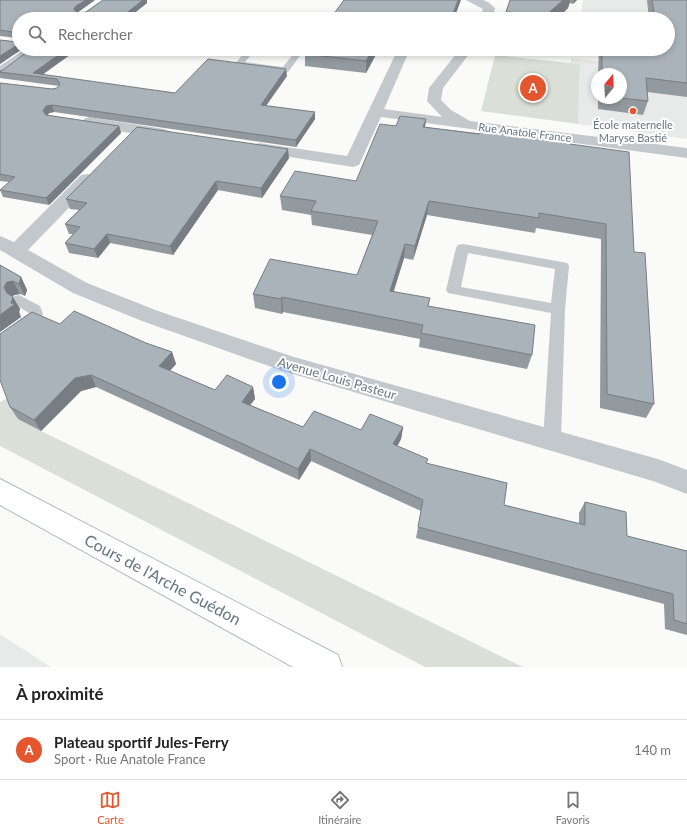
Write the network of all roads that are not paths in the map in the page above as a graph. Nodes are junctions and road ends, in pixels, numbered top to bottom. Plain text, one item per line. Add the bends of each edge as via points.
1 (472, 0) edge
2 (488, 12) edge
3 (23, 56) edge
4 (246, 56) edge
5 (296, 56) edge
6 (401, 56) edge
7 (461, 56) edge
8 (0, 72) edge
9 (376, 112) junction
10 (76, 120) edge
11 (466, 125) junction
12 (136, 129) junction
13 (182, 136) edge
14 (119, 146) edge
15 (244, 146) edge
16 (687, 153) edge
17 (352, 162) junction
18 (98, 168) edge
19 (345, 178) edge
20 (8, 247) edge
21 (19, 300) dead end
22 (558, 309) junction
23 (0, 341) edge
24 (552, 440) junction
25 (687, 482) edge
26 (0, 491) edge
27 (326, 667) edge

1 - 2 street via 484,4 489,8
3 - 8 street
4 - 5 lane via 239,64 285,70
6 - 9 street
7 - 11 street, Rue Anatole France via 436,88 434,101 446,113
9 - 11 street
9 - 17 street
10 - 12 street
11 - 16 street, Rue Anatole France
12 - 13 street
12 - 14 street
15 - 17 street
17 - 19 street
18 - 20 street
20 - 24 street, Avenue Louis Pasteur via 80,288 150,316 291,366
21 - 23 lane via 35,310 36,314 32,320
22 - 22 lane via 562,266 463,248 453,290
22 - 24 lane
24 - 25 street, Avenue Louis Pasteur
26 - 27 main road, Cours de l'Arche Guédon

